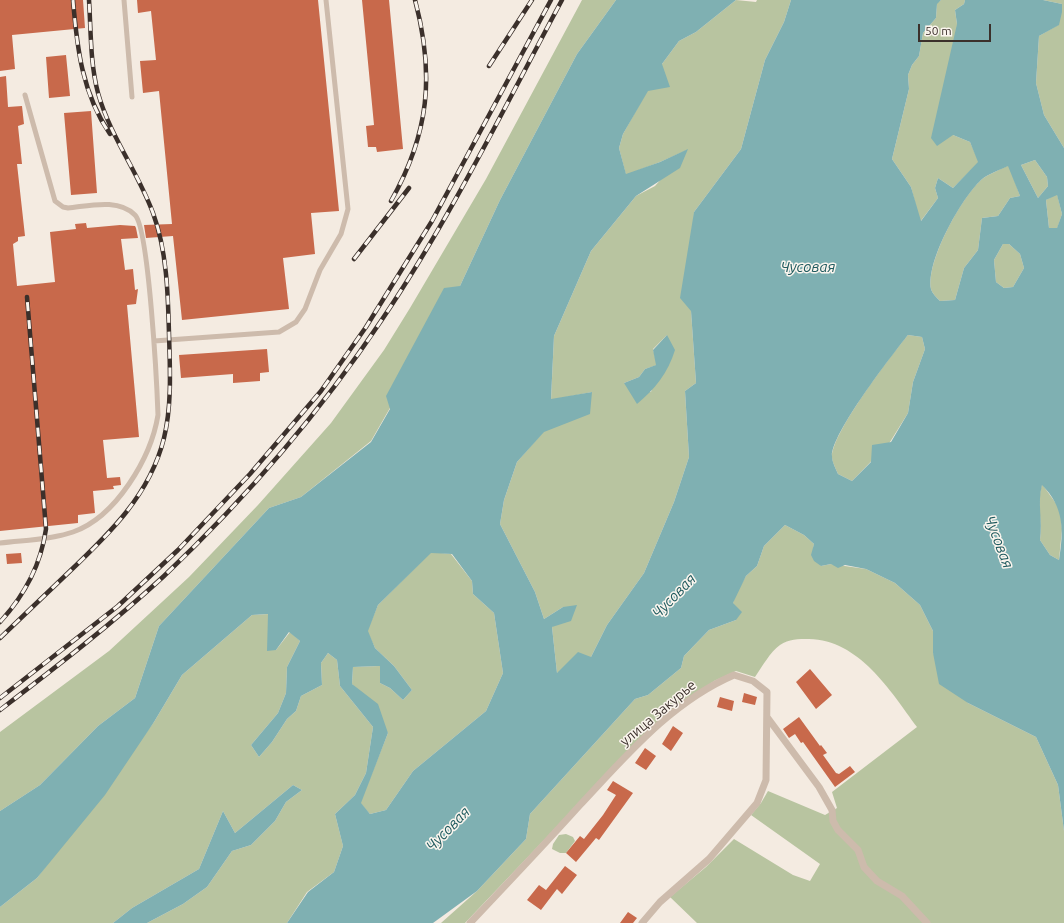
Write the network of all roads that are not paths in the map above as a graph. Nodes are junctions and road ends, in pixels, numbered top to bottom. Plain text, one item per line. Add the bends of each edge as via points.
1 (124, 0) edge
2 (326, 0) edge
3 (25, 95) dead end
4 (132, 97) dead end
5 (154, 341) junction
6 (0, 543) edge
7 (767, 717) junction
8 (470, 923) edge
9 (642, 923) edge
10 (927, 923) edge

1 - 4 lane
2 - 5 lane via 348,209 341,234 322,265 306,308 296,322 279,332
3 - 5 lane via 55,201 68,208 110,204 137,216 143,232
5 - 6 lane via 158,402 156,426 130,483 118,499 98,519 72,532
7 - 8 street, улица Закурье via 767,692 753,680 734,675 712,684 640,741
7 - 9 street, улица Закурье via 766,780 757,803 709,859 660,902
7 - 10 street via 819,787 832,810 833,821 838,830 858,850 864,867 877,881 902,896

